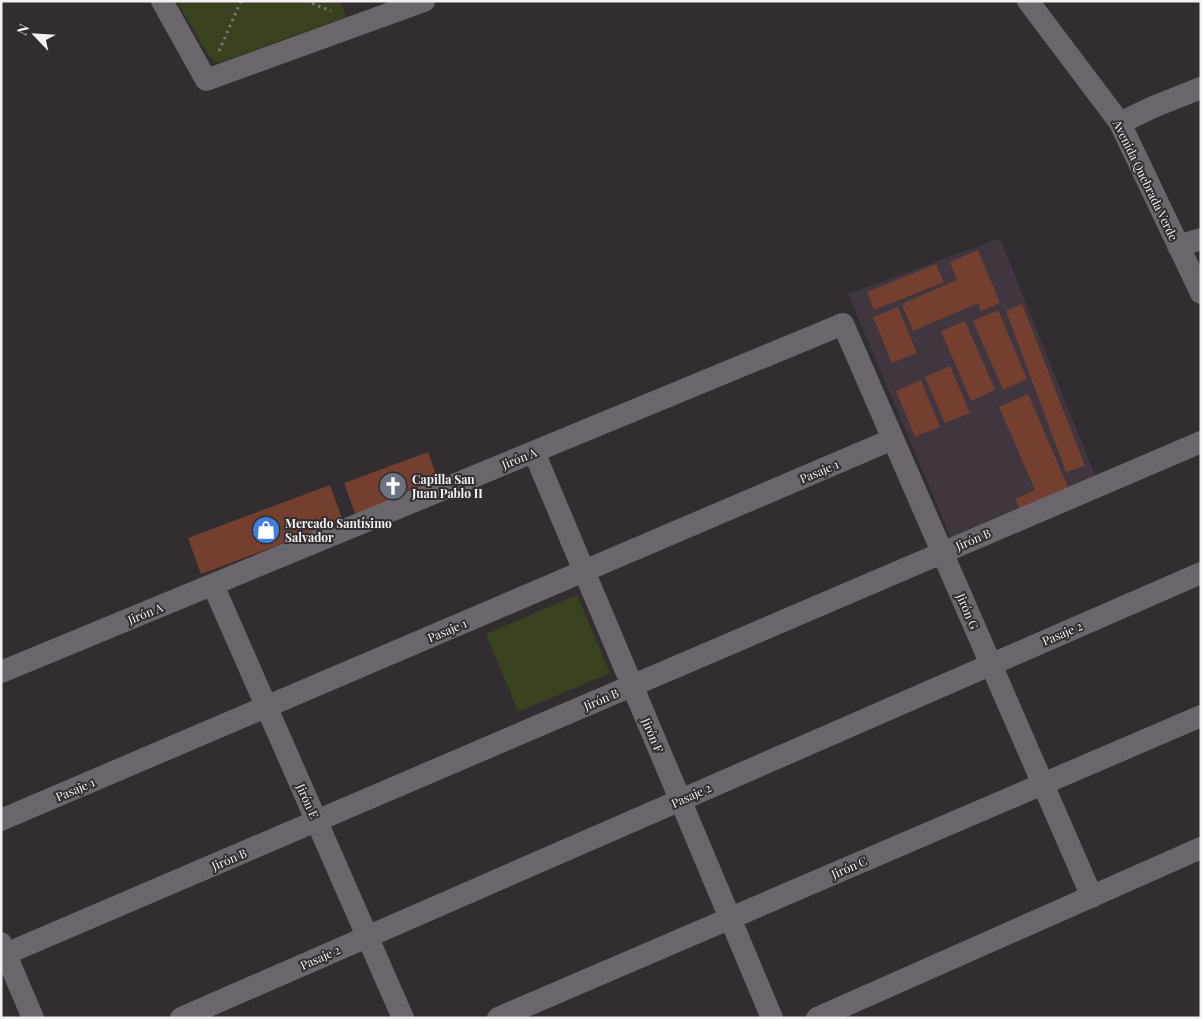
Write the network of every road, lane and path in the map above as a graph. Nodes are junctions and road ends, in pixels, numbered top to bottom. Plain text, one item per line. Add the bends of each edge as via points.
1 (162, 1) edge
2 (241, 1) edge
3 (424, 1) edge
4 (1037, 4) edge
5 (206, 80) junction
6 (1201, 88) edge
7 (1120, 123) junction
8 (1201, 239) edge
9 (1178, 246) junction
10 (1201, 293) edge
11 (843, 324) joint
12 (893, 439) junction
13 (1201, 442) edge
14 (534, 452) junction
15 (942, 552) junction
16 (584, 571) junction
17 (1201, 573) edge
18 (213, 585) junction
19 (991, 664) junction
20 (1, 672) edge
21 (632, 685) junction
22 (267, 707) junction
23 (1201, 716) edge
24 (1042, 784) junction
25 (681, 800) junction
26 (1, 820) edge
27 (316, 821) junction
28 (1201, 848) edge
29 (1092, 897) junction
30 (730, 918) junction
31 (367, 936) junction
32 (3, 951) edge
33 (32, 1018) edge
34 (181, 1018) edge
35 (403, 1018) edge
36 (498, 1018) edge
37 (772, 1018) edge
38 (817, 1018) edge

1 - 5 street
2 - 5 path
3 - 5 street
4 - 7 street, Avenida Quebrada Verde
6 - 7 street
7 - 9 street, Avenida Quebrada Verde
8 - 9 street
9 - 10 street, Avenida Quebrada Verde
11 - 12 street, Jirón G
11 - 14 street, Jirón A
12 - 15 street, Jirón G
12 - 16 street, Pasaje 1
13 - 15 street, Jirón B
14 - 16 street, Jirón F
14 - 18 street, Jirón A
15 - 19 street, Jirón G
15 - 21 street, Jirón B
16 - 21 street, Jirón F
16 - 22 street, Pasaje 1
17 - 19 street, Pasaje 2
18 - 20 street, Jirón A
18 - 22 street, Jirón E
19 - 24 street, Jirón G
19 - 25 street, Pasaje 2
21 - 25 street, Jirón F
21 - 27 street, Jirón B
22 - 26 street, Pasaje 1
22 - 27 street, Jirón E
23 - 24 street, Jirón C
24 - 29 street, Jirón G
24 - 30 street, Jirón C
25 - 30 street, Jirón F
25 - 31 street, Pasaje 2
27 - 31 street, Jirón E
27 - 32 street, Jirón B
28 - 29 street
29 - 38 street
30 - 36 street, Jirón C
30 - 37 street, Jirón F
31 - 34 street, Pasaje 2
31 - 35 street, Jirón E
32 - 33 street

